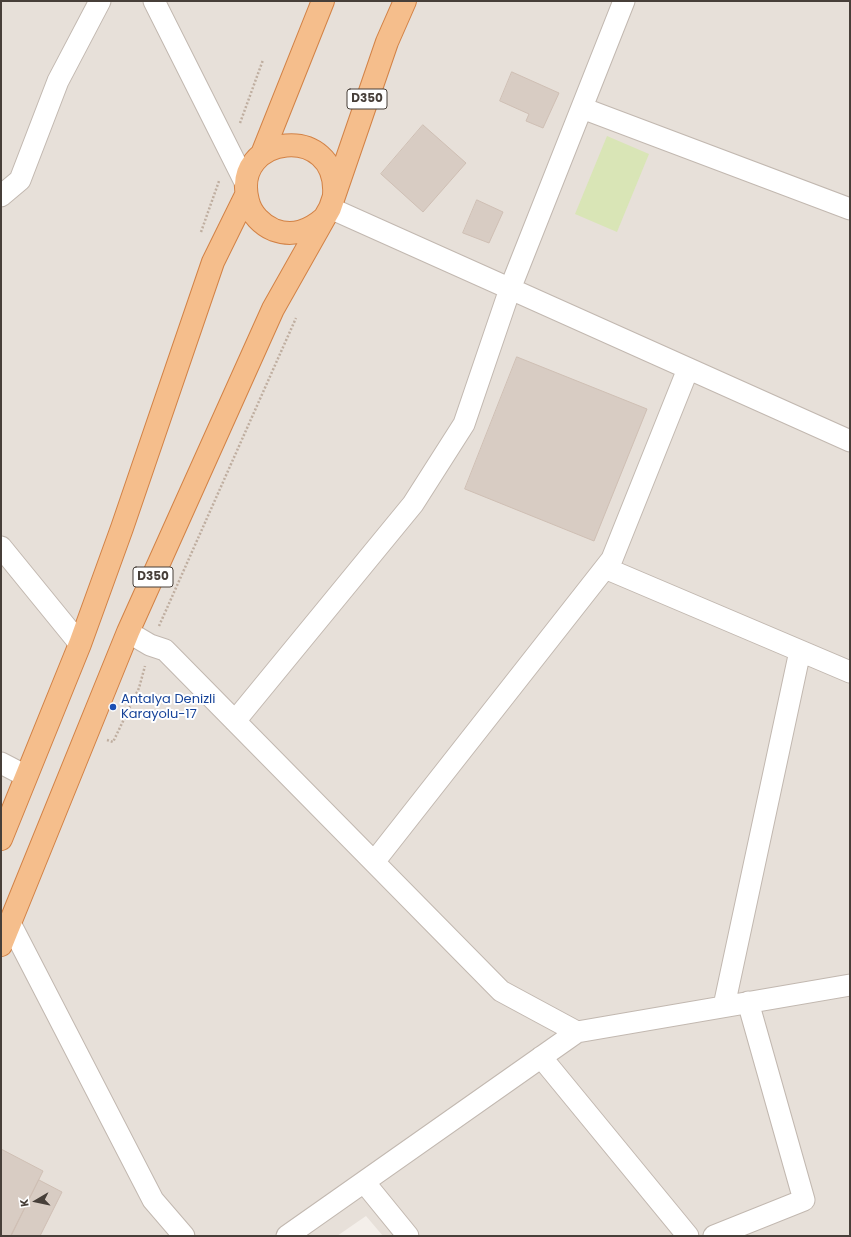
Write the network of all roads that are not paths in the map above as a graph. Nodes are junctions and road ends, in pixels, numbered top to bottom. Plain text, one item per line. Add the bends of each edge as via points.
1 (100, 1) edge
2 (154, 1) edge
3 (323, 1) edge
4 (405, 1) edge
5 (624, 1) edge
6 (582, 108) junction
7 (262, 154) junction
8 (246, 189) junction
9 (1, 196) edge
10 (329, 208) junction
11 (850, 209) edge
12 (510, 289) junction
13 (688, 369) junction
14 (850, 441) edge
15 (1, 547) edge
16 (605, 568) junction
17 (128, 632) junction
18 (80, 644) junction
19 (800, 651) junction
20 (850, 672) edge
21 (235, 721) junction
22 (1, 763) edge
23 (26, 776) junction
24 (1, 838) edge
25 (374, 862) junction
26 (10, 923) junction
27 (1, 945) edge
28 (850, 985) edge
29 (748, 1002) junction
30 (724, 1006) junction
31 (577, 1032) junction
32 (541, 1057) junction
33 (364, 1182) junction
34 (184, 1236) edge
35 (288, 1236) edge
36 (408, 1236) edge
37 (688, 1236) edge
38 (714, 1236) edge

1 - 9 street via 58,81 20,180
2 - 8 street
3 - 7 highway
4 - 10 highway, D350 via 387,42
5 - 6 street
6 - 11 street
6 - 12 street
7 - 8 highway via 249,172
7 - 10 highway via 282,145 298,145 313,151 328,166 334,187
8 - 10 highway via 249,205 262,223 283,232 305,230
8 - 18 highway via 213,262
10 - 12 street
10 - 17 highway, D350 via 273,309
12 - 13 street
12 - 21 street via 464,424 413,504
13 - 14 street
13 - 16 street via 612,559
15 - 18 street
16 - 19 street
16 - 25 street
17 - 21 street via 150,645 165,650
17 - 26 highway, D350
18 - 23 highway
19 - 20 street
19 - 30 street
21 - 25 street
22 - 23 street
23 - 24 highway
25 - 31 street via 501,991
26 - 27 highway, D350
26 - 34 street via 153,1200
28 - 29 street
29 - 30 street
29 - 38 street via 804,1200
30 - 31 street
31 - 32 street
32 - 33 street
32 - 37 street
33 - 35 street
33 - 36 street

